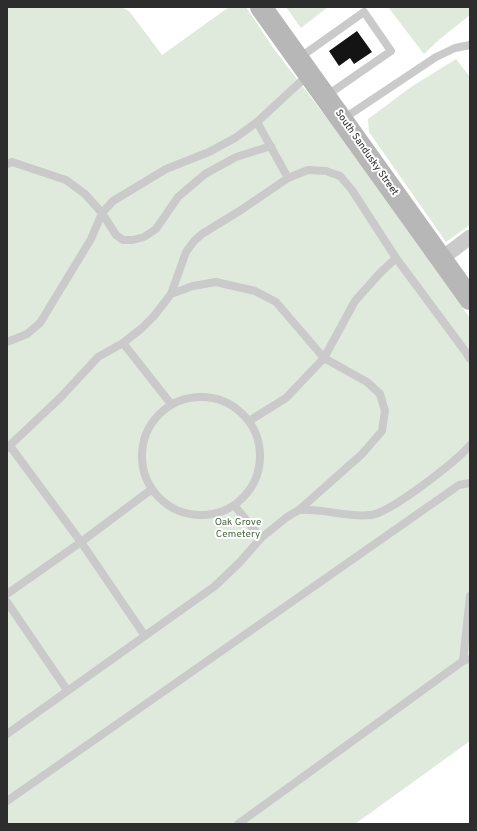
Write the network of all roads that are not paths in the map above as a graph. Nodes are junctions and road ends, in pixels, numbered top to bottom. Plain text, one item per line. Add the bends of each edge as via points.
1 (261, 7) edge
2 (470, 45) edge
3 (304, 66) junction
4 (326, 97) junction
5 (342, 120) junction
6 (257, 122) junction
7 (271, 146) junction
8 (7, 164) edge
9 (288, 178) junction
10 (102, 213) junction
11 (470, 238) edge
12 (396, 258) junction
13 (441, 259) junction
14 (171, 294) junction
15 (470, 298) edge
16 (7, 342) edge
17 (122, 343) junction
18 (324, 358) junction
19 (470, 358) edge
20 (171, 404) junction
21 (249, 421) junction
22 (470, 446) edge
23 (8, 447) edge
24 (470, 483) edge
25 (152, 489) junction
26 (234, 505) junction
27 (299, 510) junction
28 (261, 538) junction
29 (81, 542) junction
30 (7, 594) edge
31 (470, 596) edge
32 (7, 602) edge
33 (145, 636) junction
34 (466, 660) edge
35 (67, 690) junction
36 (7, 734) edge
37 (7, 801) edge
38 (238, 824) edge

1 - 3 street, South Sandusky Street
2 - 5 lane via 455,48 436,57
3 - 4 street, South Sandusky Street
3 - 4 lane via 364,12 391,51
3 - 6 lane
4 - 5 street, South Sandusky Street
5 - 13 street, South Sandusky Street
6 - 7 lane
6 - 10 lane via 209,152 166,169 113,201
7 - 9 lane
7 - 10 lane via 236,157 205,174 178,197 156,229 144,237 123,240 116,235
8 - 10 lane via 12,162 66,180 85,194
9 - 12 lane via 308,170 326,171 340,176 352,190
9 - 14 lane via 194,241 186,252
10 - 16 lane via 91,239 40,323 27,334
11 - 13 street
12 - 18 lane via 355,301
12 - 19 lane
13 - 15 street, South Sandusky Street
14 - 17 lane via 154,316
14 - 18 lane via 193,286 216,282 255,291 276,302
17 - 20 lane
17 - 23 lane via 98,357 61,397
18 - 21 lane via 286,398
18 - 27 lane via 367,382 380,394 385,411 382,430 362,454
20 - 21 lane via 187,398 204,396 222,400 237,408
20 - 25 lane via 156,417 146,433 142,452 144,471
21 - 26 lane via 258,438 260,456 257,475 248,492
22 - 27 lane via 436,475 388,509 373,515 356,516 311,509
23 - 29 lane
24 - 37 lane via 459,485
25 - 26 lane via 164,503 180,512 199,515 217,513
25 - 29 lane
26 - 28 lane
27 - 28 lane
28 - 33 lane via 215,586
29 - 30 lane
29 - 33 lane
31 - 34 lane
32 - 35 lane
33 - 35 lane
34 - 38 lane
35 - 36 lane

